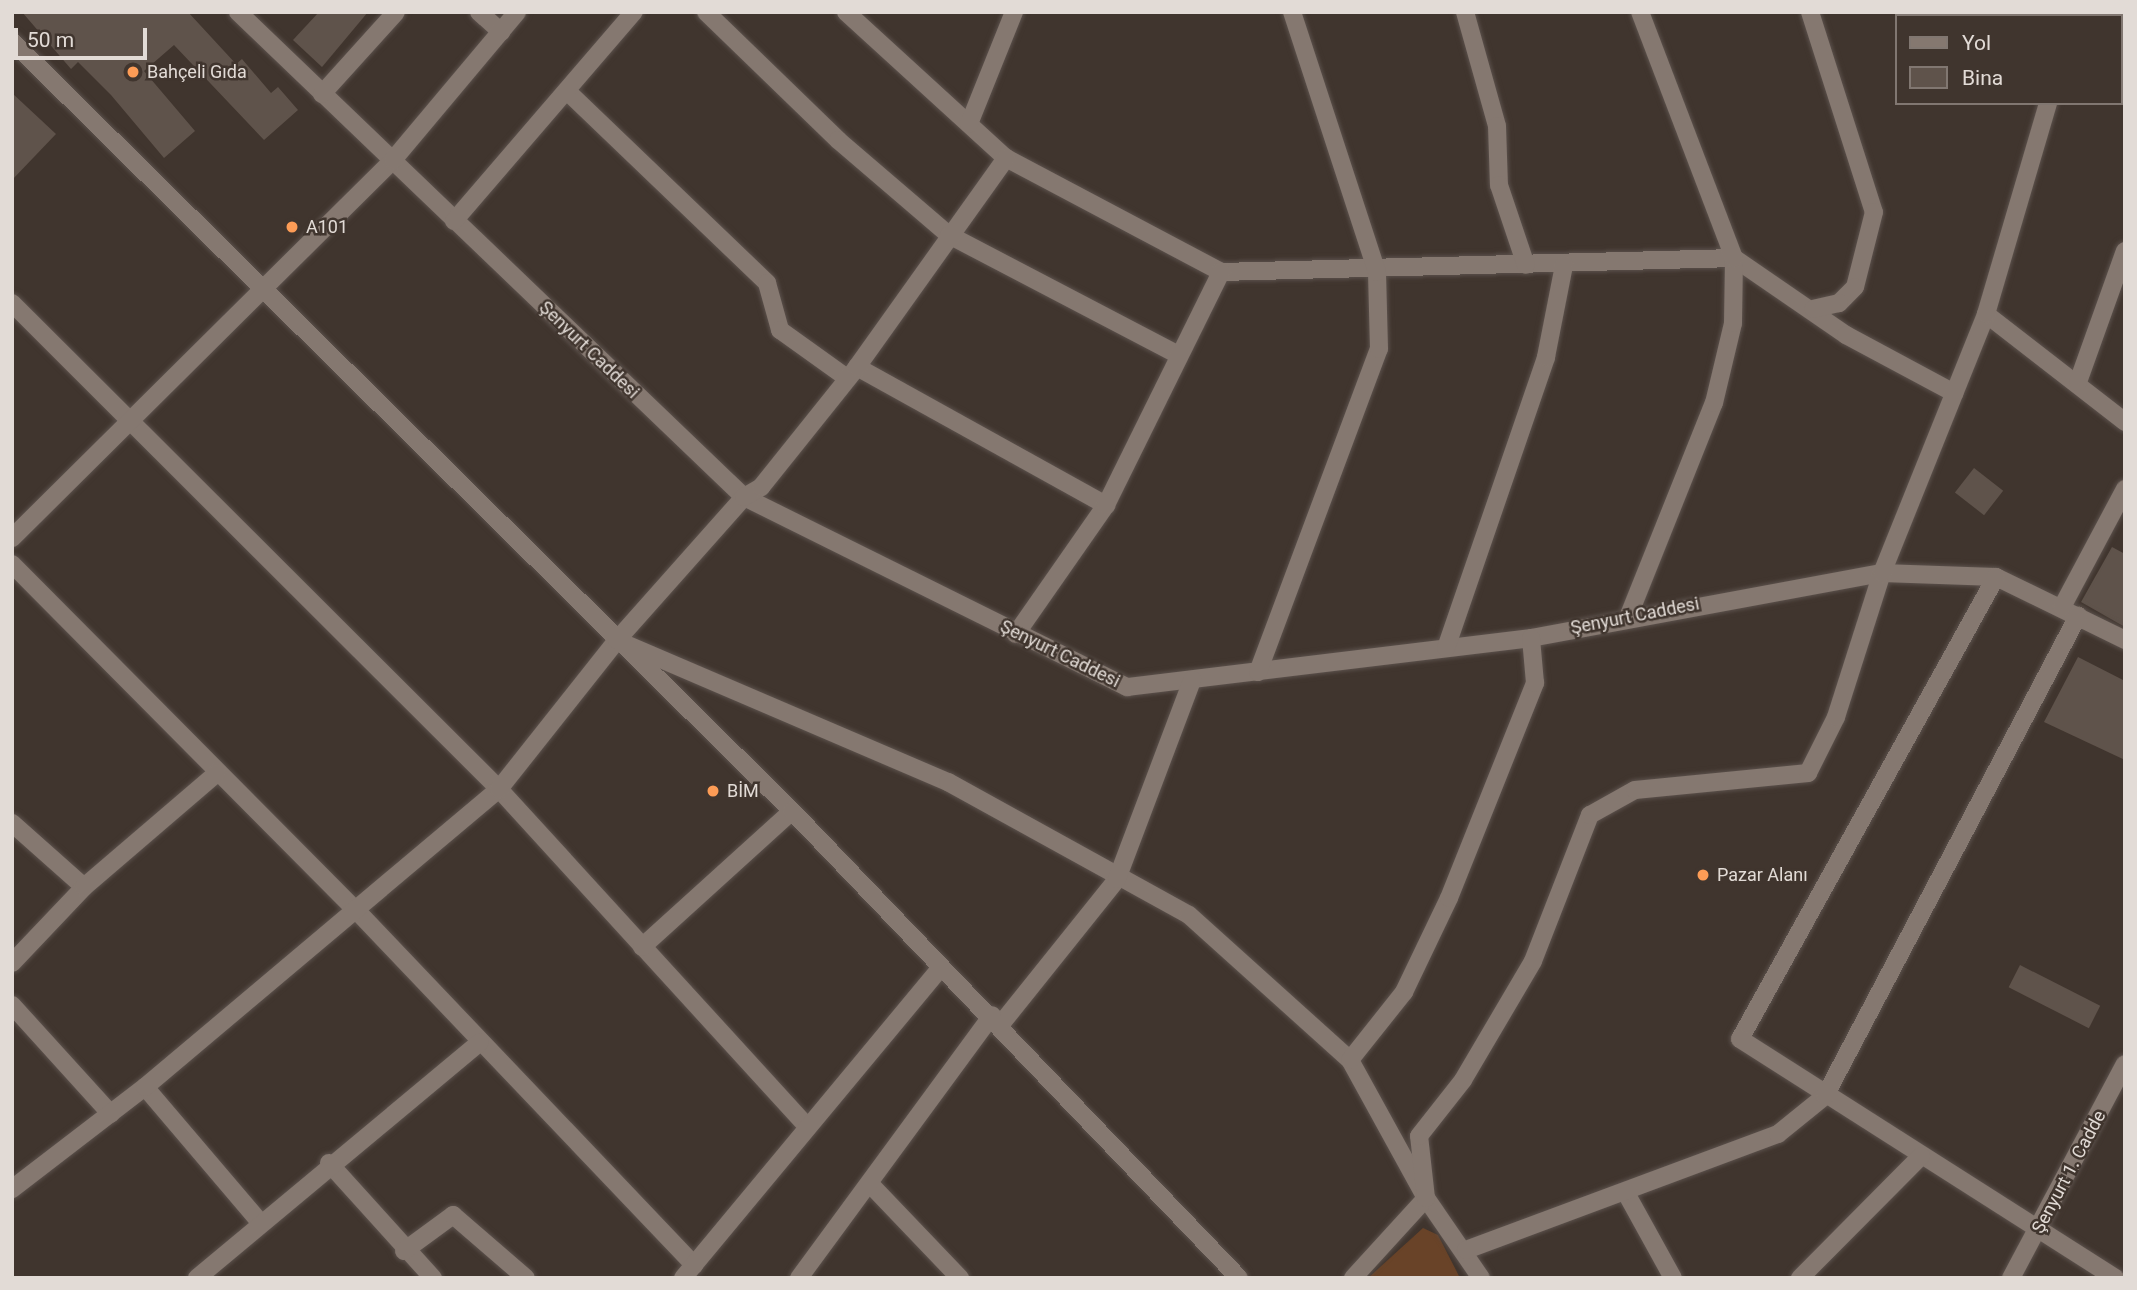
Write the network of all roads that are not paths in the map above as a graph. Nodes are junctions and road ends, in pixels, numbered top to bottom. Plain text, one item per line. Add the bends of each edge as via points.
1 (238, 12) edge
2 (397, 12) edge
3 (479, 12) edge
4 (517, 12) edge
5 (634, 12) edge
6 (706, 12) edge
7 (846, 12) edge
8 (1014, 12) edge
9 (1292, 12) edge
10 (1465, 12) edge
11 (1640, 12) edge
12 (1811, 12) edge
13 (501, 32) junction
14 (12, 41) edge
15 (568, 92) junction
16 (322, 94) junction
17 (2047, 105) edge
18 (969, 124) junction
19 (1006, 158) junction
20 (393, 160) junction
21 (454, 221) junction
22 (949, 235) junction
23 (2125, 251) edge
24 (1734, 258) junction
25 (1526, 265) junction
26 (1564, 265) junction
27 (1221, 272) junction
28 (1377, 272) junction
29 (263, 284) junction
30 (12, 303) edge
31 (1814, 309) junction
32 (1986, 314) junction
33 (1179, 355) junction
34 (852, 373) junction
35 (2078, 382) junction
36 (1954, 393) junction
37 (131, 419) junction
38 (2125, 422) edge
39 (2125, 489) edge
40 (744, 497) junction
41 (1106, 505) junction
42 (12, 538) edge
43 (12, 564) edge
44 (1882, 573) junction
45 (1996, 577) junction
46 (2062, 607) junction
47 (1629, 615) junction
48 (2078, 616) junction
49 (1016, 634) junction
50 (1531, 638) junction
51 (617, 640) junction
52 (2125, 640) edge
53 (1446, 648) junction
54 (1258, 672) junction
55 (1192, 680) junction
56 (217, 773) junction
57 (499, 789) junction
58 (792, 811) junction
59 (12, 823) edge
60 (1118, 879) junction
61 (84, 887) junction
62 (357, 911) junction
63 (642, 947) junction
64 (12, 963) edge
65 (941, 967) junction
66 (12, 1005) edge
67 (997, 1020) junction
68 (480, 1042) junction
69 (1350, 1059) junction
70 (2124, 1067) edge
71 (145, 1087) junction
72 (1825, 1096) junction
73 (111, 1114) junction
74 (806, 1125) junction
75 (1921, 1156) junction
76 (329, 1163) junction
77 (871, 1185) junction
78 (12, 1189) edge
79 (1626, 1193) junction
80 (1426, 1198) junction
81 (260, 1222) junction
82 (2040, 1228) junction
83 (1466, 1250) junction
84 (404, 1251) junction
85 (689, 1271) edge
86 (197, 1278) edge
87 (433, 1278) edge
88 (526, 1278) edge
89 (799, 1278) edge
90 (960, 1278) edge
91 (1239, 1278) edge
92 (1353, 1278) edge
93 (1481, 1278) edge
94 (1673, 1278) edge
95 (1800, 1278) edge
96 (2011, 1278) edge
97 (2115, 1278) edge

1 - 16 street, Şenyurt Caddesi
2 - 16 street
3 - 13 street
4 - 13 street
5 - 15 street
6 - 22 street via 838,140
7 - 18 street
8 - 18 street
9 - 28 street
10 - 25 street via 1497,126 1499,185
11 - 24 street
12 - 31 street via 1874,212 1855,287 1839,303
13 - 20 street
14 - 29 street
15 - 21 street
15 - 34 street via 767,283 780,330
16 - 20 street, Şenyurt Caddesi
17 - 32 street
18 - 19 street
19 - 22 street
19 - 27 street
20 - 21 street, Şenyurt Caddesi
20 - 29 street
21 - 40 street, Şenyurt Caddesi
22 - 33 street
22 - 34 street
23 - 35 street
24 - 26 street
24 - 31 street
24 - 47 street via 1733,323 1714,403
25 - 26 street
25 - 28 street
26 - 53 street via 1546,357
27 - 28 street
27 - 33 street
28 - 54 street via 1379,349
29 - 37 street
29 - 51 street
30 - 37 street
31 - 36 street via 1846,335
32 - 35 street
32 - 36 street
33 - 41 street
34 - 40 street via 761,487
34 - 41 street
35 - 38 street
36 - 44 street
37 - 42 street
37 - 57 street
39 - 46 street
40 - 49 street, Şenyurt Caddesi
40 - 51 street
41 - 49 street
43 - 56 street
44 - 45 street, Şenyurt Caddesi
44 - 47 street, Şenyurt Caddesi
44 - 80 street via 1836,717 1808,773 1635,790 1590,815 1533,961 1463,1080 1419,1136
45 - 46 street, Şenyurt Caddesi
45 - 72 street via 1740,1039
46 - 48 street, Şenyurt Caddesi
47 - 50 street, Şenyurt Caddesi
48 - 52 street, Şenyurt Caddesi
48 - 72 street
49 - 55 street, Şenyurt Caddesi via 1127,687
50 - 53 street, Şenyurt Caddesi
50 - 69 street via 1535,683 1449,898 1404,992
51 - 57 street
51 - 58 street
51 - 60 street via 948,782
53 - 54 street, Şenyurt Caddesi
54 - 55 street, Şenyurt Caddesi
55 - 60 street
56 - 61 street
56 - 62 street
57 - 62 street
57 - 63 street
58 - 63 street
58 - 65 street
59 - 61 street
60 - 67 street
60 - 69 street via 1189,915
61 - 64 street
62 - 68 street
62 - 71 street
63 - 74 street
65 - 67 street
65 - 74 street
66 - 73 street
67 - 77 street
67 - 91 street
68 - 76 street
68 - 85 street
69 - 80 street
70 - 82 street, Şenyurt 1. Cadde
71 - 73 street
71 - 81 street
72 - 75 street
72 - 79 street via 1778,1134
73 - 78 street
74 - 85 street
75 - 82 street
75 - 95 street
76 - 81 street
76 - 84 street
77 - 89 street
77 - 90 street
79 - 83 street
79 - 94 street
80 - 83 street
80 - 92 street
81 - 86 street
82 - 96 street, Şenyurt 1. Cadde
82 - 97 street
83 - 93 street
84 - 87 street
84 - 88 street via 453,1215

